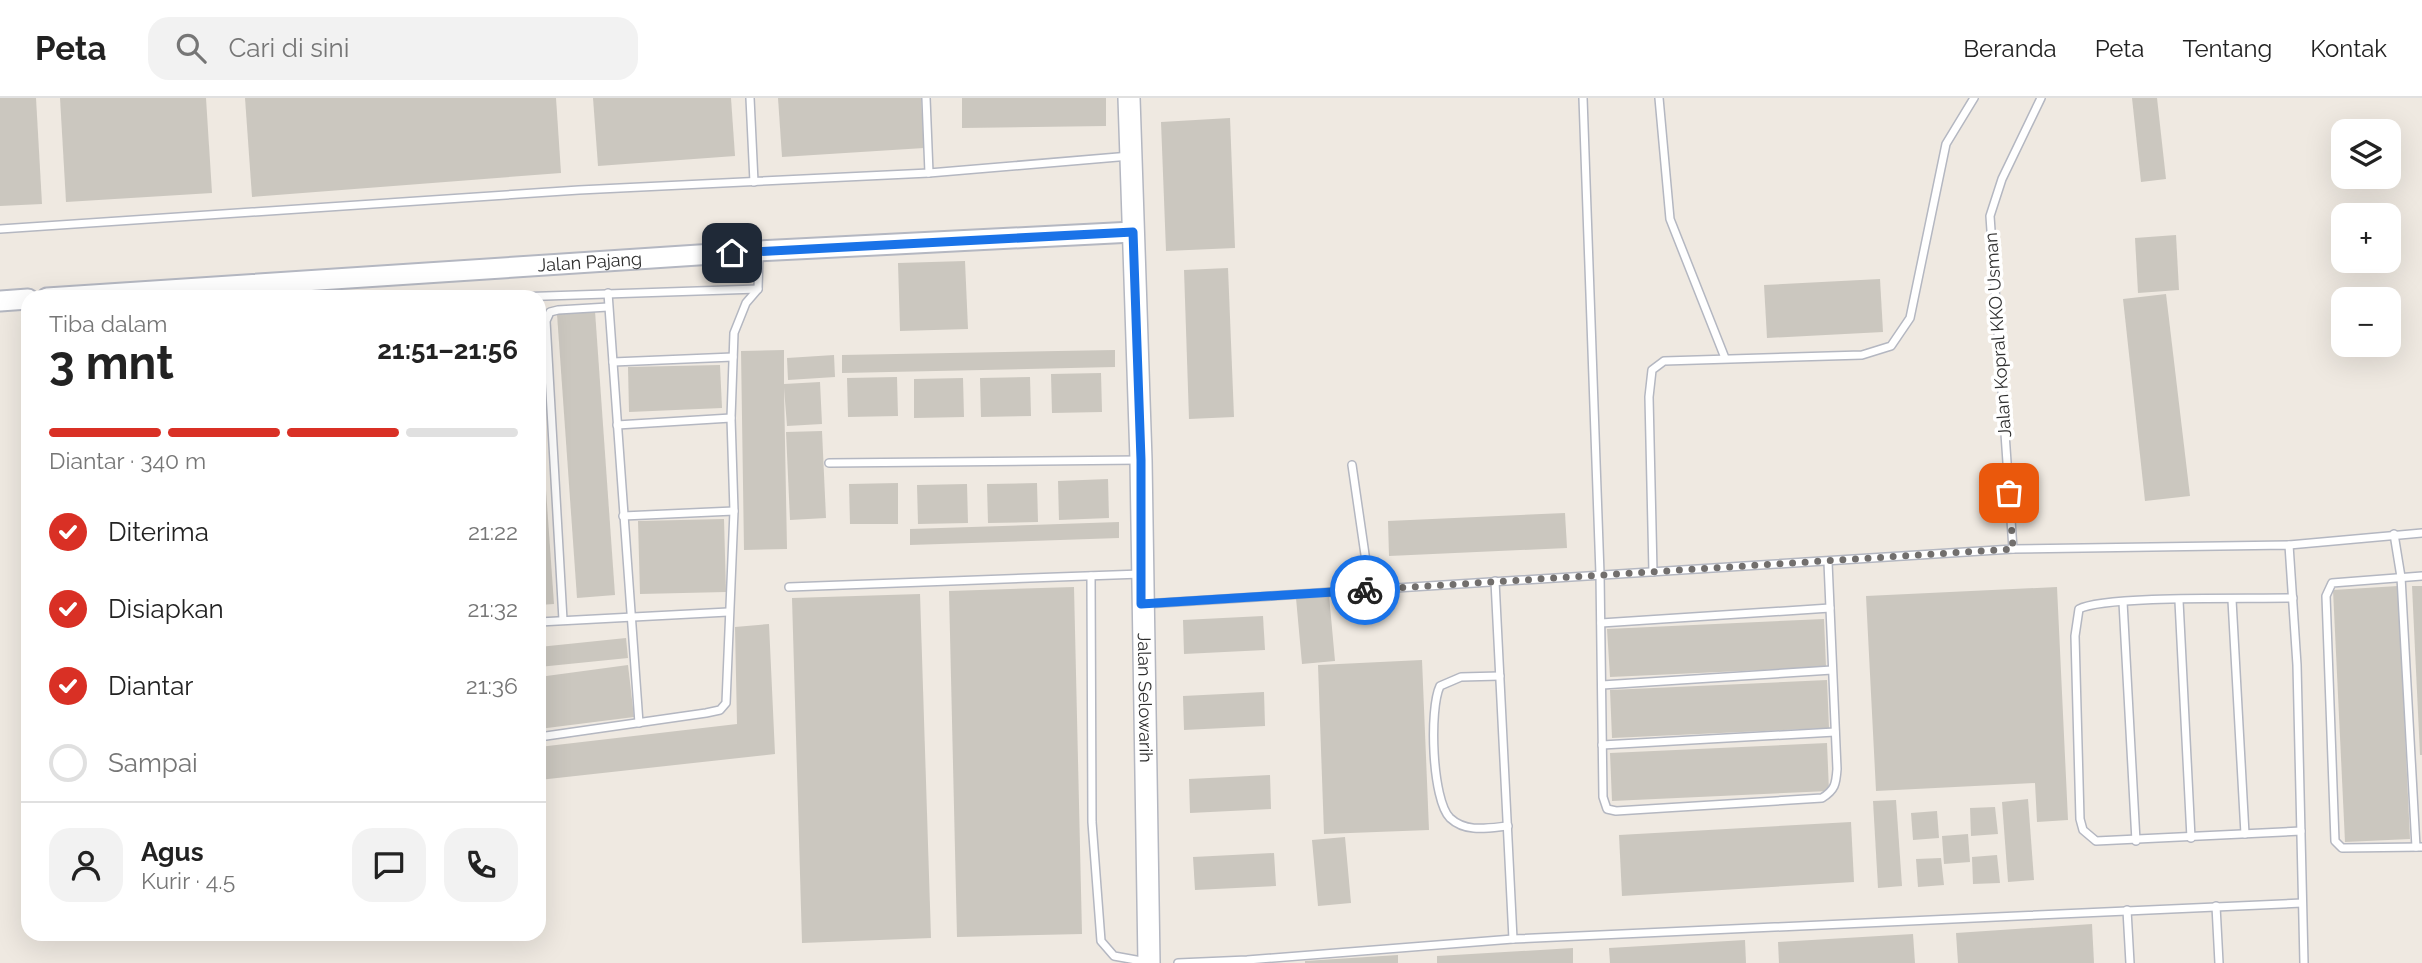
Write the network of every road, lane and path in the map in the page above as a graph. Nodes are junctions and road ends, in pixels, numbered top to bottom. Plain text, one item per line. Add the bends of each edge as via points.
1 (750, 98) edge
2 (926, 98) edge
3 (1129, 98) edge
4 (1583, 98) edge
5 (1659, 98) edge
6 (1974, 98) edge
7 (2040, 98) edge
8 (1130, 156) junction
9 (929, 173) junction
10 (754, 182) junction
11 (0, 229) edge
12 (1133, 232) junction
13 (759, 251) junction
14 (758, 289) junction
15 (168, 290) edge
16 (608, 293) junction
17 (546, 295) edge
18 (21, 300) edge
19 (0, 301) edge
20 (608, 307) junction
21 (733, 357) junction
22 (1725, 358) junction
23 (613, 362) junction
24 (731, 418) junction
25 (617, 425) junction
26 (1141, 460) junction
27 (829, 463) dead end
28 (1352, 465) dead end
29 (734, 511) junction
30 (623, 516) junction
31 (2422, 533) edge
32 (2394, 534) junction
33 (2289, 545) junction
34 (2013, 549) junction
35 (1828, 562) junction
36 (1653, 572) junction
37 (1141, 574) junction
38 (1600, 575) junction
39 (1091, 576) junction
40 (2422, 576) edge
41 (2401, 577) junction
42 (1495, 581) junction
43 (789, 587) dead end
44 (1370, 589) junction
45 (2293, 598) junction
46 (2232, 600) junction
47 (2179, 601) junction
48 (2123, 602) junction
49 (1141, 604) junction
50 (1830, 608) junction
51 (728, 612) junction
52 (629, 618) junction
53 (563, 620) junction
54 (546, 621) edge
55 (1601, 624) junction
56 (1832, 670) junction
57 (1500, 676) junction
58 (1602, 685) junction
59 (639, 723) junction
60 (1835, 732) junction
61 (546, 736) edge
62 (1602, 746) junction
63 (1508, 826) junction
64 (2301, 831) junction
65 (2245, 834) junction
66 (2191, 838) junction
67 (2136, 841) junction
68 (2419, 847) edge
69 (2302, 903) junction
70 (2216, 906) junction
71 (2127, 910) junction
72 (1513, 939) junction
73 (1247, 962) edge
74 (1149, 963) edge
75 (1178, 963) edge
76 (2130, 963) edge
77 (2219, 963) edge
78 (2304, 963) edge

1 - 10 lane
2 - 9 lane
3 - 8 main road, Jalan Selowarih
4 - 38 lane
5 - 22 lane via 1670,219
6 - 22 lane via 1946,144 1910,318 1891,346 1862,355
7 - 34 lane, Jalan Kopral KKO Usman via 1990,216
8 - 9 lane
8 - 12 main road, Jalan Selowarih
9 - 10 lane
10 - 11 lane
12 - 13 street, Jalan Pajang
12 - 26 main road, Jalan Selowarih
13 - 14 lane
13 - 15 street, Jalan Pajang
14 - 16 lane
14 - 21 lane via 734,333
16 - 17 lane
16 - 20 lane
18 - 19 street
20 - 23 lane
20 - 53 lane via 558,310 550,312 546,321
21 - 23 lane
21 - 24 lane
22 - 36 lane via 1664,361 1651,370
23 - 25 lane
24 - 25 lane
24 - 29 lane
25 - 30 lane
26 - 27 lane
26 - 37 main road, Jalan Selowarih
28 - 44 lane
29 - 30 lane
29 - 51 lane
30 - 52 lane
31 - 32 lane
32 - 33 lane
32 - 41 lane
33 - 34 lane
33 - 45 lane
34 - 35 lane
35 - 36 lane
35 - 50 lane
36 - 38 lane
37 - 39 lane
37 - 49 main road, Jalan Selowarih
38 - 42 lane
38 - 55 lane
39 - 43 lane
39 - 74 lane via 1092,822 1101,941 1114,956
40 - 41 lane
41 - 68 lane
41 - 68 lane via 2332,583 2326,591 2333,832 2342,848
42 - 44 lane
42 - 57 lane
44 - 49 lane
45 - 46 lane
45 - 64 lane
46 - 47 lane
46 - 65 lane
47 - 48 lane
47 - 66 lane
48 - 67 lane
48 - 67 lane via 2085,606 2076,613 2080,819 2082,830 2096,841
49 - 74 main road, Jalan Selowarih
50 - 55 lane
50 - 56 lane
51 - 52 lane
51 - 59 lane via 724,708
52 - 53 lane
52 - 59 lane
53 - 54 lane
55 - 58 lane
56 - 58 lane
56 - 60 lane
57 - 63 lane
57 - 63 lane via 1461,677 1440,686 1435,716 1436,785 1443,808 1463,826
58 - 62 lane
59 - 61 lane
60 - 62 lane
60 - 62 lane via 1836,786 1822,798 1616,811 1607,809 1603,797
63 - 72 lane
64 - 65 lane
64 - 69 lane
65 - 66 lane
66 - 67 lane
69 - 70 lane
69 - 78 lane
70 - 71 lane
70 - 77 lane
71 - 72 lane
71 - 76 lane
72 - 73 lane
73 - 75 lane

